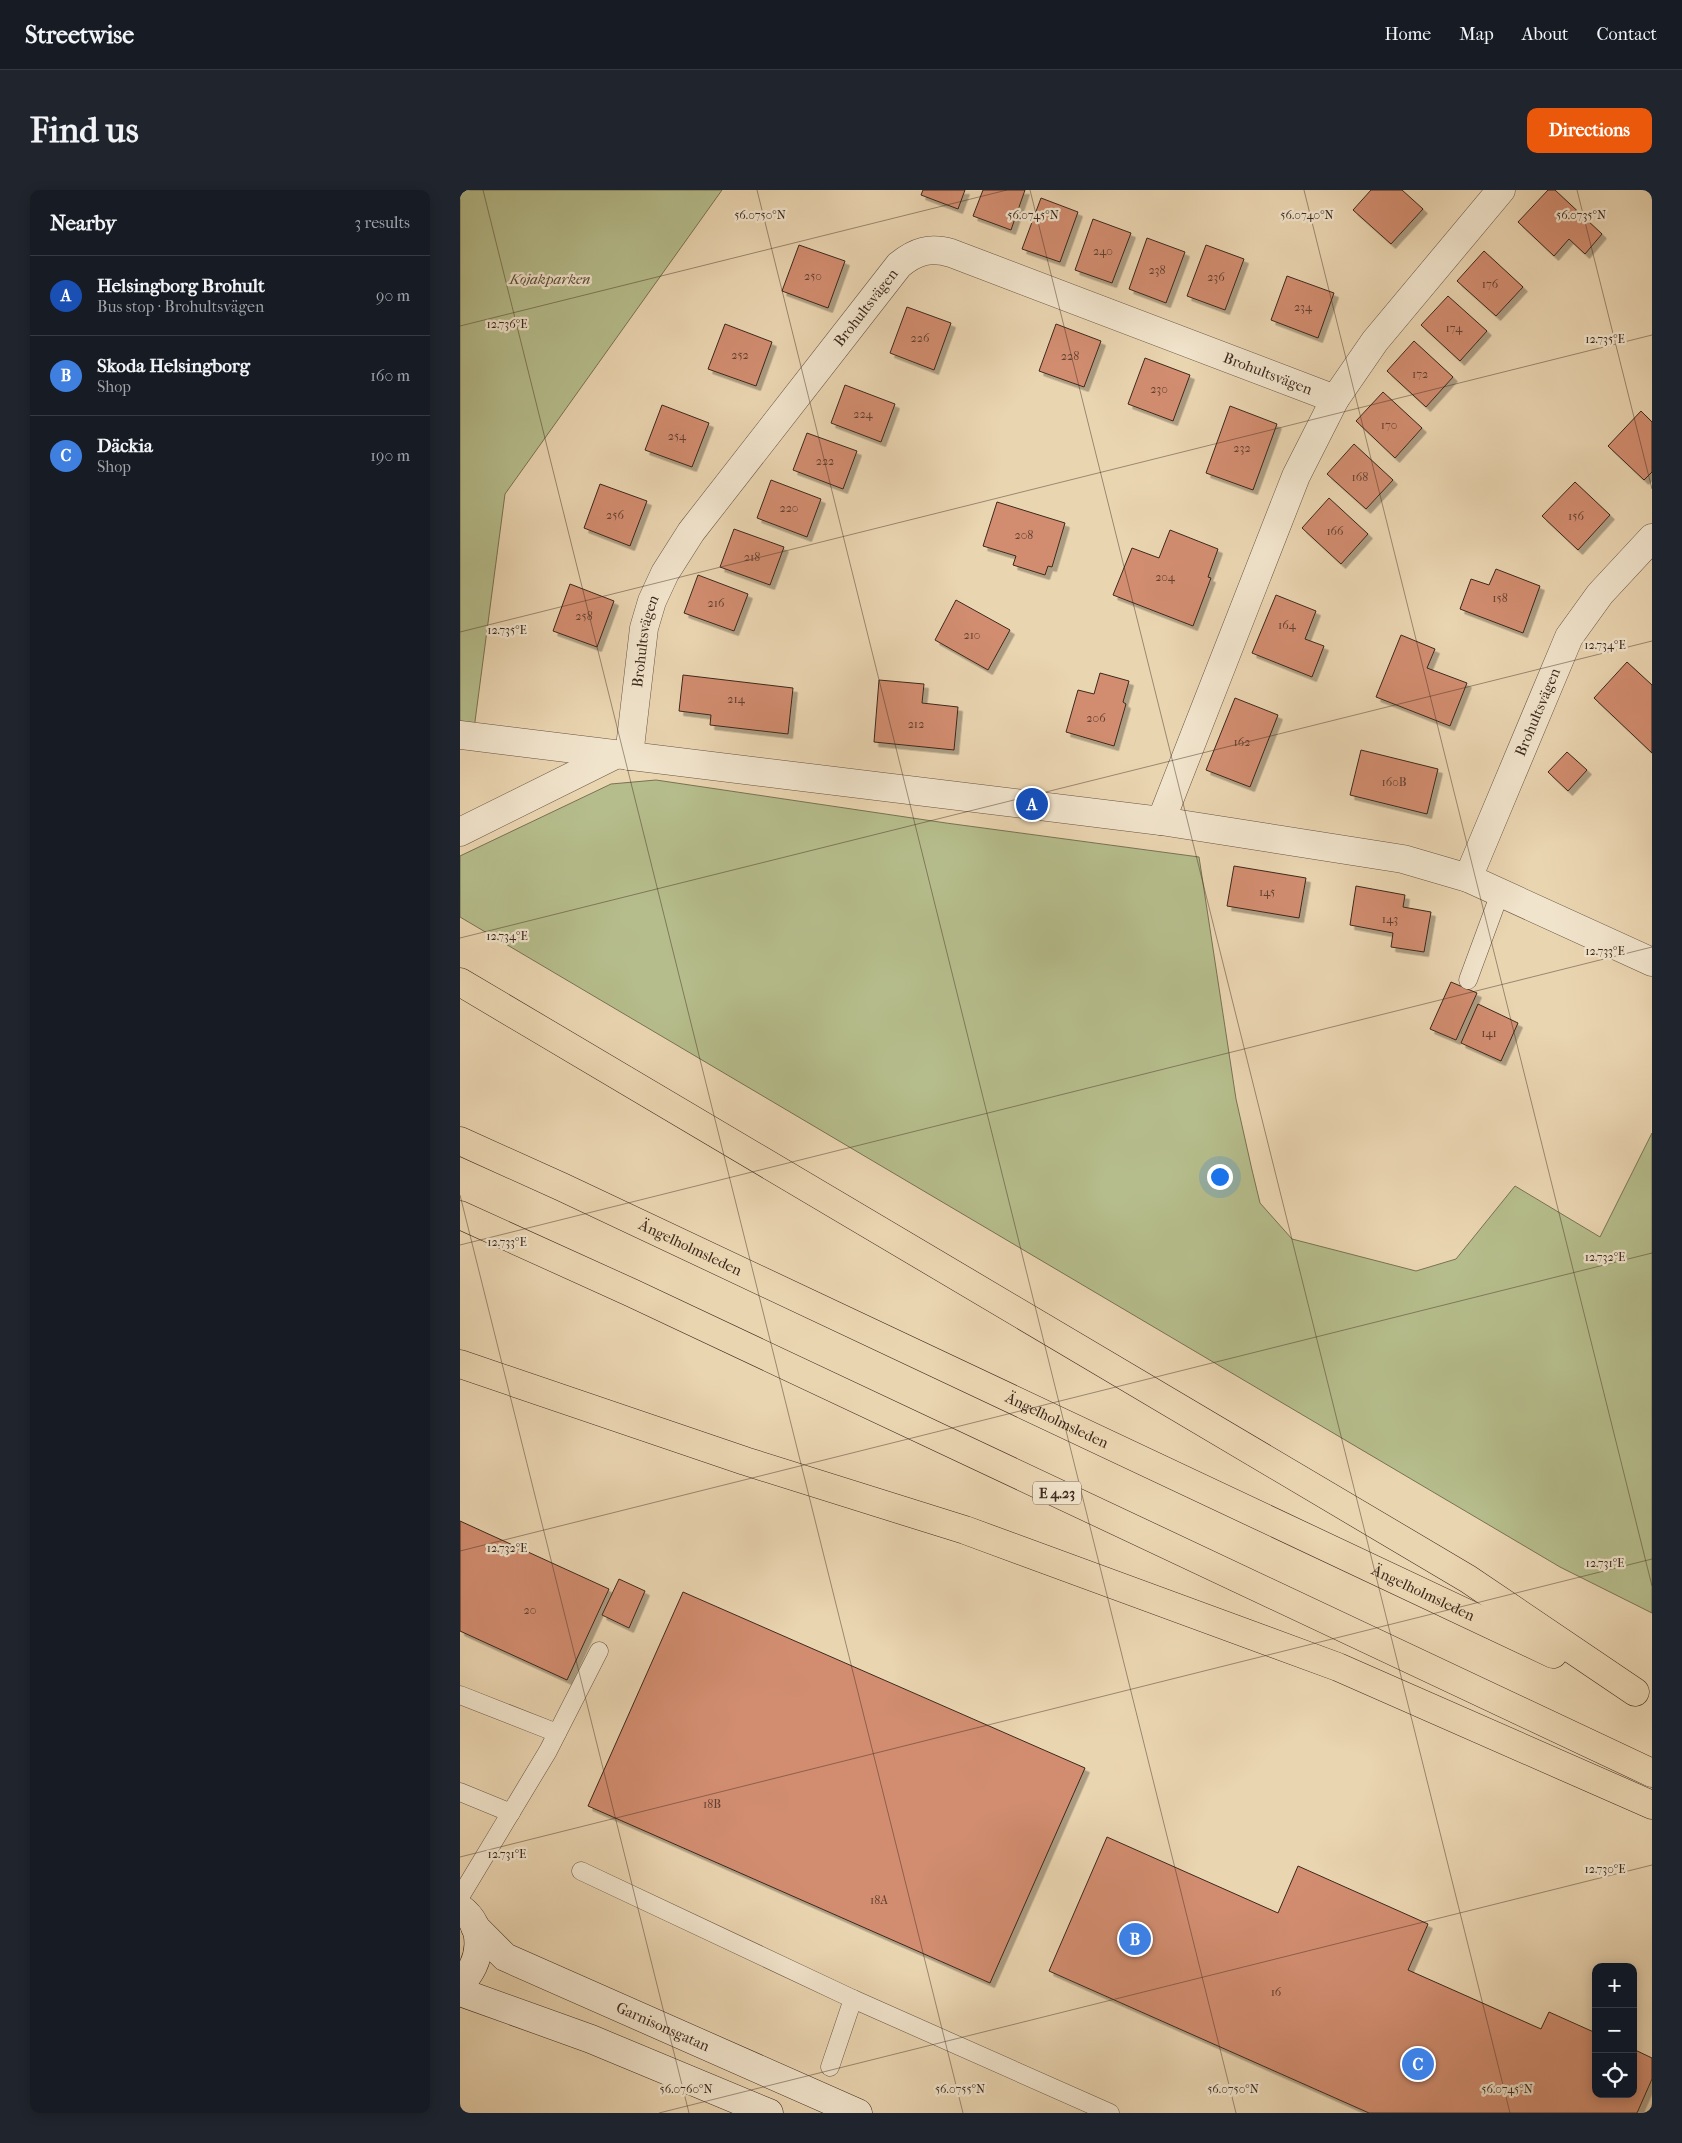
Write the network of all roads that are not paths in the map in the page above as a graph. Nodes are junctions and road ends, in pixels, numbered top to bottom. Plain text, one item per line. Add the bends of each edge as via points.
1 (1501, 190) edge
2 (1335, 399) junction
3 (1652, 538) edge
4 (460, 735) edge
5 (621, 756) junction
6 (1161, 821) junction
7 (460, 832) edge
8 (1468, 878) junction
9 (1500, 893) junction
10 (1652, 962) edge
11 (1468, 980) dead end
12 (460, 982) edge
13 (460, 1141) edge
14 (460, 1215) edge
15 (460, 1364) edge
16 (599, 1651) dead end
17 (460, 1695) edge
18 (1643, 1696) edge
19 (557, 1733) junction
20 (1652, 1773) edge
21 (460, 1792) edge
22 (1652, 1806) edge
23 (511, 1813) junction
24 (581, 1870) dead end
25 (460, 1897) edge
26 (468, 1917) edge
27 (460, 1984) edge
28 (460, 1992) edge
29 (852, 1999) junction
30 (830, 2067) dead end
31 (769, 2113) edge
32 (858, 2113) edge
33 (1110, 2113) edge

1 - 2 street via 1375,341
2 - 5 street, Brohultsvägen via 951,253 941,250 918,252 899,265 691,532 665,573 644,628
2 - 6 street via 1296,476
3 - 8 street, Brohultsvägen via 1600,594 1569,637
4 - 5 street
5 - 6 street
5 - 7 street
6 - 8 street via 1403,859
8 - 9 street
9 - 10 street
9 - 11 lane
12 - 18 highway via 1468,1579
13 - 18 highway, Ängelholmsleden
14 - 20 highway, E 4.23
15 - 22 highway via 745,1461 965,1530 1310,1657
16 - 19 lane
17 - 19 lane
19 - 23 lane
21 - 23 lane
23 - 25 lane
24 - 29 lane
26 - 27 street, Garnisonsgatan via 479,1947 474,1967
26 - 32 street, Garnisonsgatan via 505,1957
28 - 31 street via 590,2039
29 - 30 lane
29 - 33 lane

